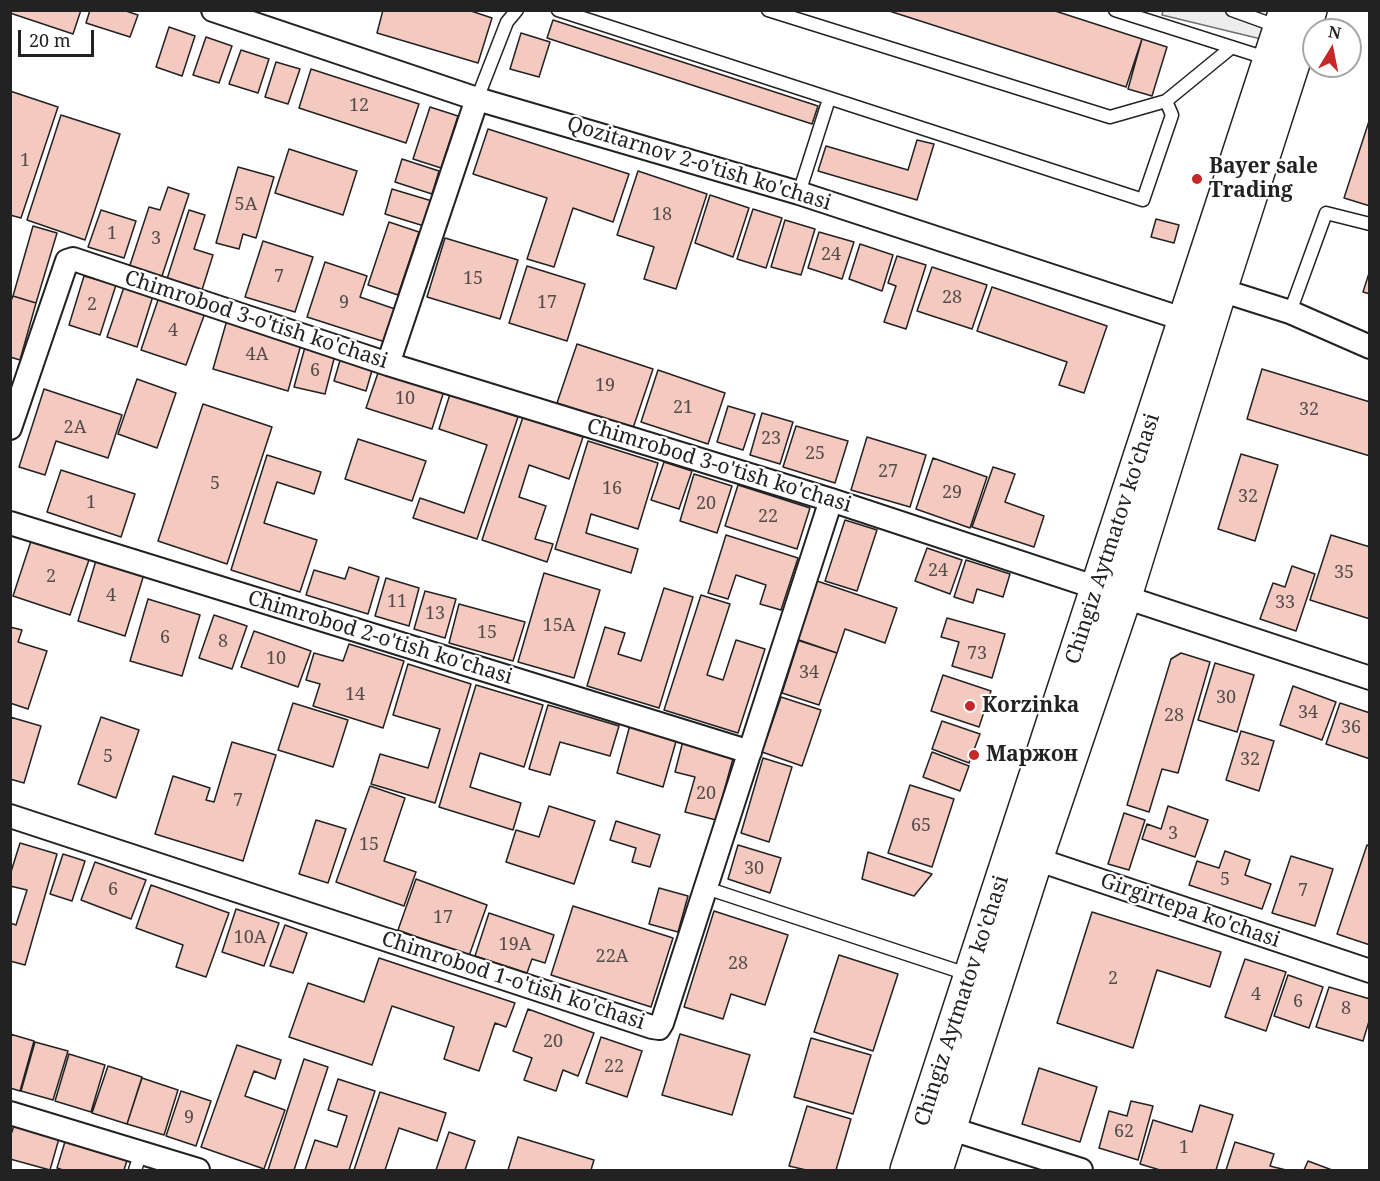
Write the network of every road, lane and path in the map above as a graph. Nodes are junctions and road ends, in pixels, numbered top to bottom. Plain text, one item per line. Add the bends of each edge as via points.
1 (213, 10) edge
2 (517, 10) edge
3 (558, 10) edge
4 (768, 10) edge
5 (1115, 10) edge
6 (1232, 10) edge
7 (1310, 10) edge
8 (1283, 19) edge
9 (1232, 47) junction
10 (1270, 59) junction
11 (477, 99) junction
12 (829, 99) junction
13 (1166, 101) junction
14 (799, 193) junction
15 (1370, 224) edge
16 (1208, 286) junction
17 (1290, 312) junction
18 (1196, 324) junction
19 (1370, 347) edge
20 (388, 364) junction
21 (10, 428) edge
22 (831, 500) junction
23 (10, 523) edge
24 (1111, 592) junction
25 (1370, 678) edge
26 (750, 752) junction
27 (10, 816) edge
28 (1024, 855) junction
29 (706, 888) junction
30 (1370, 971) edge
31 (983, 980) junction
32 (10, 1113) edge
33 (936, 1124) junction
34 (138, 1161) edge
35 (198, 1170) edge
36 (907, 1170) edge
37 (936, 1170) edge
38 (1081, 1170) edge

1 - 11 street, Qozitarnov 2-o'tish ko'chasi
2 - 11 lane via 507,22
3 - 12 lane
4 - 13 lane via 1110,117
5 - 9 lane
6 - 8 lane
7 - 16 main road, Chingiz Aytmatov ko'chasi
8 - 10 main road, Chingiz Aytmatov ko'chasi
9 - 10 lane
9 - 13 lane
10 - 16 main road, Chingiz Aytmatov ko'chasi
11 - 14 street, Qozitarnov 2-o'tish ko'chasi
11 - 20 street
12 - 13 lane via 1143,201 1172,115
12 - 14 lane
14 - 18 street, Qozitarnov 2-o'tish ko'chasi
15 - 17 lane via 1326,213
16 - 17 street
16 - 18 main road, Chingiz Aytmatov ko'chasi
17 - 19 street
18 - 24 main road, Chingiz Aytmatov ko'chasi
20 - 21 street, Chimrobod 3-o'tish ko'chasi via 73,259 68,261
20 - 22 street, Chimrobod 3-o'tish ko'chasi
22 - 24 street, Chimrobod 3-o'tish ko'chasi
22 - 26 street, Chimrobod 1-o'tish ko'chasi
23 - 26 street, Chimrobod 2-o'tish ko'chasi
24 - 25 street, Chimrobod 3-o'tish ko'chasi
24 - 28 main road, Chingiz Aytmatov ko'chasi
26 - 29 street, Chimrobod 1-o'tish ko'chasi
27 - 29 street, Chimrobod 1-o'tish ko'chasi via 659,1028
28 - 30 street, Girgirtepa ko'chasi
28 - 31 main road, Chingiz Aytmatov ko'chasi
29 - 31 lane
31 - 33 main road, Chingiz Aytmatov ko'chasi
32 - 34 street
33 - 36 main road, Chingiz Aytmatov ko'chasi
33 - 37 main road, Chingiz Aytmatov ko'chasi
33 - 38 street
34 - 35 street

